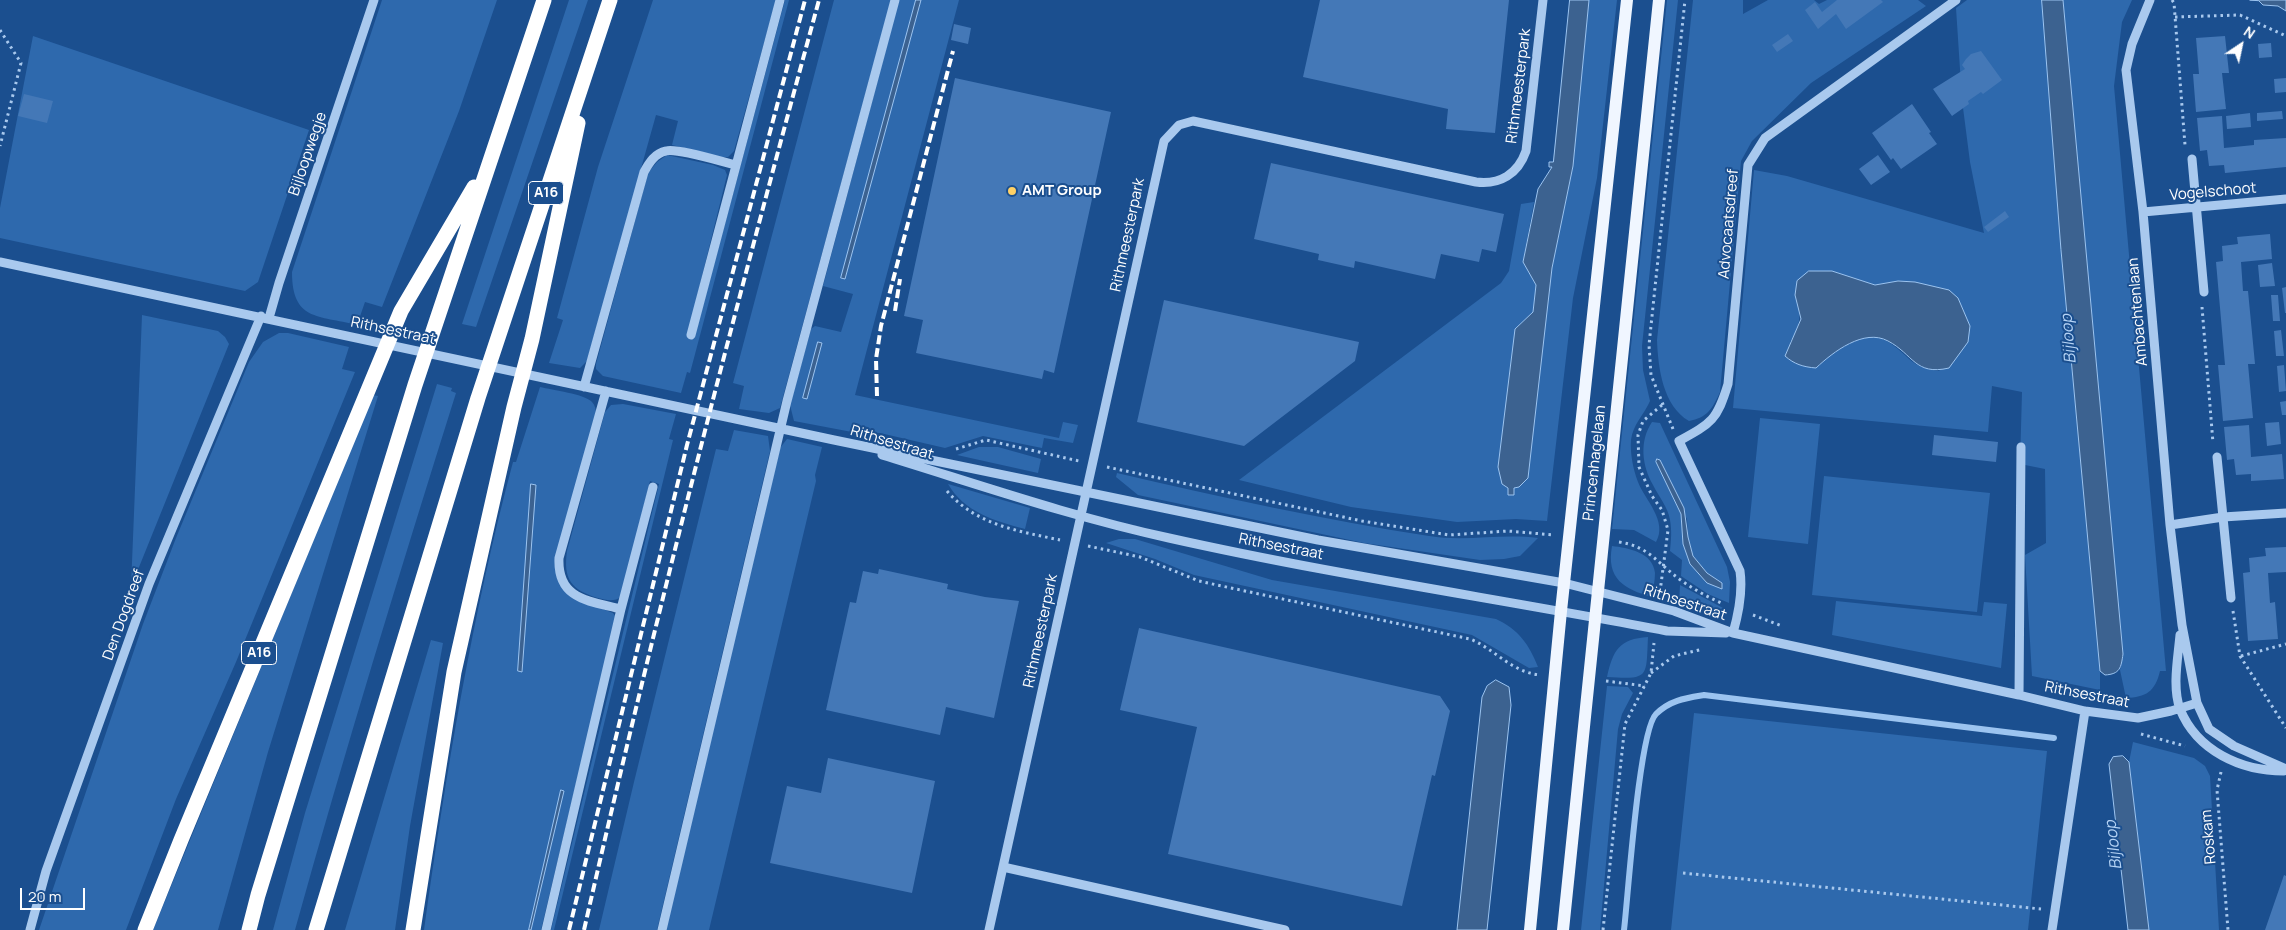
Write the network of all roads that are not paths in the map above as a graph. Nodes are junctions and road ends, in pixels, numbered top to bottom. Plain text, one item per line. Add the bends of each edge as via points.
1 (374, 0) edge
2 (544, 0) edge
3 (610, 0) edge
4 (780, 0) edge
5 (895, 0) edge
6 (1543, 0) edge
7 (1627, 0) edge
8 (1659, 0) edge
9 (1956, 0) edge
10 (2150, 0) edge
11 (592, 53) junction
12 (2192, 159) road end
13 (489, 162) junction
14 (736, 165) junction
15 (2286, 199) edge
16 (2197, 207) junction
17 (2144, 212) junction
18 (0, 262) edge
19 (2204, 292) road end
20 (265, 317) junction
21 (692, 335) dead end
22 (584, 387) junction
23 (606, 391) junction
24 (780, 427) junction
25 (834, 440) junction
26 (2021, 446) dead end
27 (2217, 457) road end
28 (653, 487) dead end
29 (1087, 491) junction
30 (2286, 512) edge
31 (1081, 516) junction
32 (2223, 517) junction
33 (2170, 525) junction
34 (1564, 583) junction
35 (1597, 592) junction
36 (2231, 598) road end
37 (622, 609) junction
38 (1561, 611) junction
39 (1594, 618) junction
40 (2182, 625) junction
41 (1733, 633) junction
42 (2019, 695) junction
43 (2197, 703) junction
44 (2180, 708) junction
45 (2085, 711) junction
46 (2286, 770) edge
47 (1004, 866) junction
48 (30, 930) edge
49 (146, 930) edge
50 (249, 930) edge
51 (316, 930) edge
52 (413, 930) edge
53 (546, 930) edge
54 (662, 930) edge
55 (990, 930) edge
56 (1285, 930) edge
57 (1530, 930) edge
58 (1563, 930) edge
59 (2052, 930) edge

1 - 20 street, Bijloopwegje
2 - 13 highway, A16
3 - 11 highway, A16
4 - 14 street
5 - 24 street
6 - 29 street, Rithmeesterpark via 1526,152 1512,174 1495,182 1476,182 1201,122 1185,122 1173,129 1159,156
7 - 34 main road, Princenhagelaan
8 - 35 main road, Princenhagelaan
9 - 41 street, Advocaatsdreef via 1765,138 1748,165 1728,384 1715,417 1679,441 1740,571 1739,610
10 - 17 street, Ambachtenlaan via 2132,44 2126,70
11 - 51 highway, A16 via 478,398
11 - 52 highway, A16 via 532,339 454,672
12 - 16 street
13 - 49 highway, A16 via 401,311
13 - 50 highway, A16 via 416,385
14 - 21 street
14 - 22 street via 672,150 659,154 648,165
15 - 16 street, Vogelschoot
16 - 17 street, Vogelschoot
16 - 19 street
17 - 33 street, Ambachtenlaan
18 - 20 street, Rithsestraat
20 - 22 street, Rithsestraat
20 - 48 street, Den Dogdreef via 149,584 46,871
22 - 23 street, Rithsestraat
23 - 24 street, Rithsestraat
23 - 37 street via 558,568 562,580 577,598
24 - 25 street, Rithsestraat
24 - 54 street
25 - 29 street, Rithsestraat
25 - 31 street, Rithsestraat
26 - 42 street
27 - 32 street
28 - 37 street
29 - 31 street, Rithmeesterpark
29 - 34 street, Rithsestraat via 1318,540
30 - 32 street
31 - 38 street, Rithsestraat via 1261,558
31 - 47 street, Rithmeesterpark
32 - 33 street
32 - 36 street
33 - 40 street, Ambachtenlaan
34 - 35 street, Rithsestraat
34 - 38 main road, Princenhagelaan
35 - 39 main road, Princenhagelaan
35 - 41 street, Rithsestraat via 1658,607
37 - 53 street
38 - 39 street, Rithsestraat
38 - 57 main road, Princenhagelaan
39 - 41 street, Rithsestraat via 1656,629
39 - 58 main road, Princenhagelaan
40 - 43 street, Ambachtenlaan
40 - 44 street, Ambachtenlaan via 2177,676
41 - 42 street, Rithsestraat
42 - 45 street, Rithsestraat
43 - 44 street, Rithsestraat
43 - 46 street via 2205,723 2216,735
44 - 45 street, Rithsestraat via 2138,718
44 - 46 street via 2199,738 2214,751 2244,765 2267,771
45 - 59 street
47 - 55 street, Rithmeesterpark
47 - 56 street

